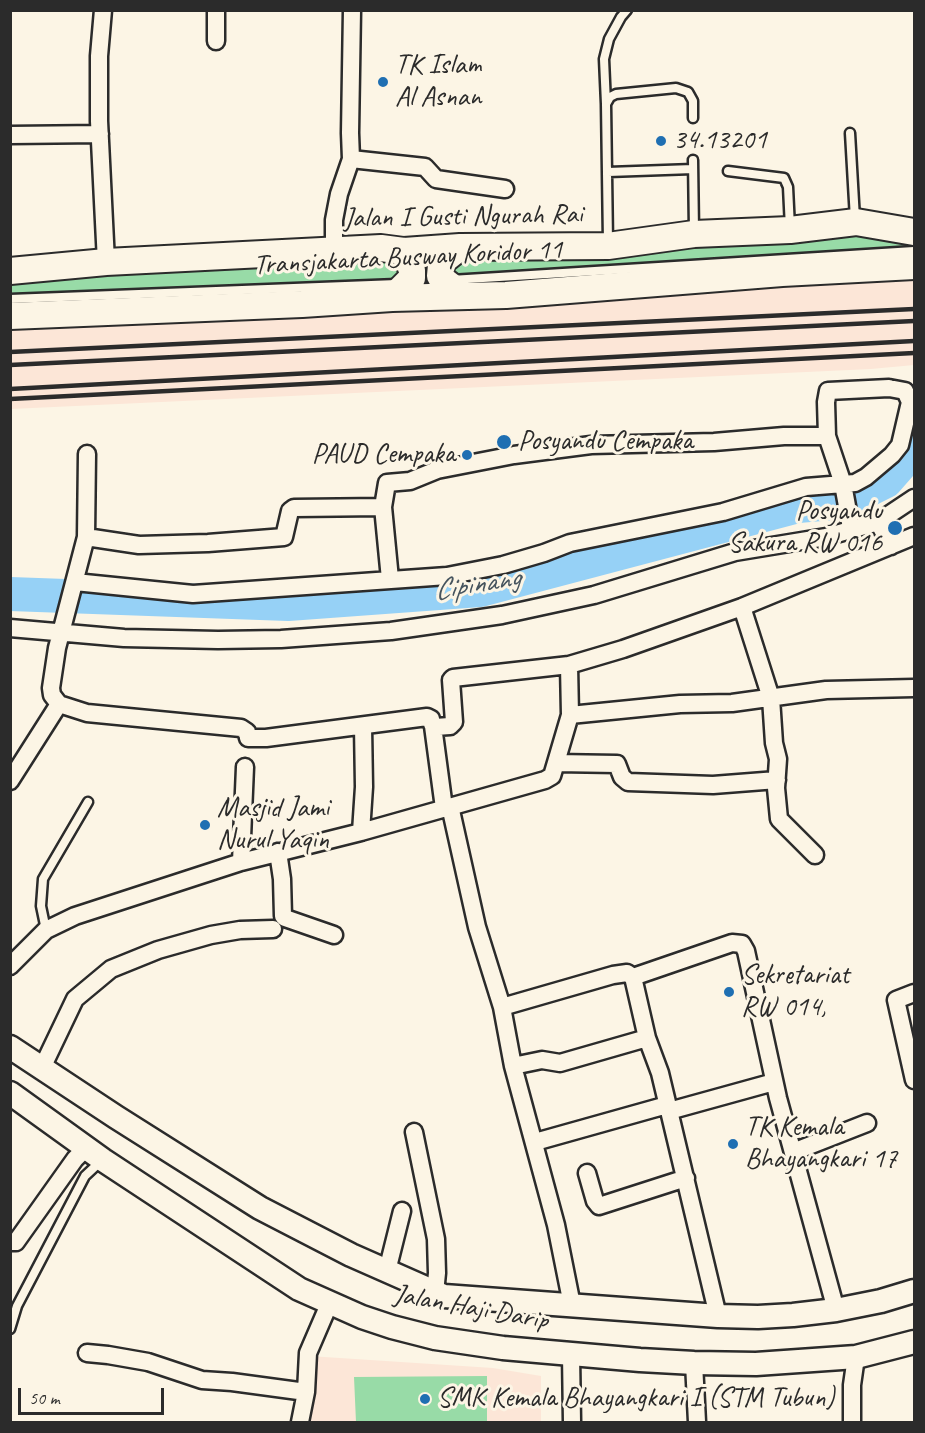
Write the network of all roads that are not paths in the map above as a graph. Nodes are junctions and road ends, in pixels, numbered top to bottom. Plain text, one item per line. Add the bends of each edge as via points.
1 (103, 10) edge
2 (216, 10) edge
3 (352, 10) edge
4 (627, 10) edge
5 (216, 41) dead end
6 (606, 104) junction
7 (693, 118) dead end
8 (850, 133) dead end
9 (100, 134) junction
10 (10, 135) edge
11 (351, 159) junction
12 (728, 171) dead end
13 (608, 172) junction
14 (505, 189) dead end
15 (856, 222) junction
16 (790, 230) junction
17 (915, 232) edge
18 (694, 234) junction
19 (608, 246) junction
20 (460, 247) junction
21 (334, 250) junction
22 (404, 251) junction
23 (915, 252) edge
24 (106, 262) junction
25 (915, 266) edge
26 (10, 271) edge
27 (419, 285) junction
28 (464, 296) junction
29 (10, 299) edge
30 (10, 316) edge
31 (827, 436) junction
32 (87, 454) dead end
33 (843, 486) junction
34 (915, 498) edge
35 (382, 507) junction
36 (850, 521) junction
37 (878, 522) junction
38 (915, 536) edge
39 (86, 537) junction
40 (891, 546) junction
41 (390, 579) junction
42 (74, 587) junction
43 (742, 607) junction
44 (63, 626) junction
45 (10, 628) edge
46 (570, 665) junction
47 (915, 688) edge
48 (771, 698) junction
49 (59, 704) junction
50 (570, 715) junction
51 (363, 726) junction
52 (433, 726) junction
53 (556, 763) junction
54 (245, 767) dead end
55 (777, 780) junction
56 (10, 781) edge
57 (88, 802) dead end
58 (447, 807) junction
59 (361, 832) junction
60 (278, 852) junction
61 (815, 855) dead end
62 (241, 862) junction
63 (273, 929) dead end
64 (46, 930) junction
65 (334, 935) dead end
66 (10, 966) edge
67 (633, 977) junction
68 (915, 993) edge
69 (502, 1007) junction
70 (647, 1038) junction
71 (10, 1047) edge
72 (513, 1066) junction
73 (42, 1068) junction
74 (915, 1080) edge
75 (774, 1082) junction
76 (10, 1093) edge
77 (668, 1108) junction
78 (867, 1123) dead end
79 (414, 1132) dead end
80 (535, 1142) junction
81 (793, 1152) junction
82 (95, 1154) junction
83 (587, 1173) dead end
84 (686, 1178) junction
85 (402, 1211) dead end
86 (10, 1242) edge
87 (387, 1271) junction
88 (915, 1291) edge
89 (435, 1293) junction
90 (330, 1302) junction
91 (572, 1305) junction
92 (836, 1310) junction
93 (718, 1316) junction
94 (10, 1329) edge
95 (915, 1342) edge
96 (87, 1353) dead end
97 (571, 1354) junction
98 (856, 1357) junction
99 (694, 1363) junction
100 (306, 1392) junction
101 (300, 1422) edge
102 (572, 1422) edge
103 (697, 1422) edge
104 (852, 1422) edge

1 - 9 street
2 - 5 street
3 - 11 street
4 - 6 lane via 609,39 604,59
6 - 7 lane via 616,94 676,88 688,92 693,101
6 - 13 lane
8 - 15 lane
9 - 10 street
9 - 24 street
11 - 14 street via 425,168 436,179
11 - 21 street via 334,220
12 - 16 lane via 784,178
13 - 18 lane via 693,164
13 - 19 lane
15 - 16 main road, Jalan I Gusti Ngurah Rai
15 - 17 main road, Jalan I Gusti Ngurah Rai
16 - 18 main road, Jalan I Gusti Ngurah Rai
18 - 19 main road, Jalan I Gusti Ngurah Rai
19 - 20 main road, Jalan I Gusti Ngurah Rai
20 - 22 main road, Jalan I Gusti Ngurah Rai
20 - 27 main road via 441,265 440,276
21 - 22 main road, Jalan I Gusti Ngurah Rai
21 - 24 main road, Jalan I Gusti Ngurah Rai
22 - 27 main road via 412,278
23 - 27 lane, Transjakarta Busway Koridor 11
24 - 26 main road, Jalan I Gusti Ngurah Rai
25 - 28 main road
27 - 28 main road
27 - 28 main road
27 - 29 lane, Transjakarta Busway Koridor 11
27 - 30 main road
31 - 33 street
31 - 33 street via 828,391 889,388 905,390 908,395 909,408 897,450 866,477
31 - 35 street via 591,445 534,452 387,483
32 - 39 street
33 - 36 street
33 - 41 street via 806,487 723,512 570,543 503,566 447,576
34 - 37 street
35 - 39 street via 294,508 284,537 125,544
35 - 41 street
36 - 37 street
36 - 44 street via 826,537 735,552 594,595 502,615 392,631 218,640 124,638
37 - 40 street
38 - 40 street
39 - 42 street
40 - 43 street
41 - 42 street via 193,594
42 - 44 street
43 - 46 street
43 - 48 street
44 - 45 street
44 - 49 street via 51,688
46 - 50 street
46 - 52 street via 453,678 454,722 450,726
47 - 48 street via 826,690
48 - 50 street
48 - 55 street
49 - 51 street via 101,715 241,728 248,738
49 - 56 street
50 - 53 street
51 - 52 street via 427,717 432,719
51 - 59 street
52 - 58 street
53 - 55 street via 617,764 628,782 713,784
53 - 58 street via 552,776 545,780
54 - 62 street
55 - 61 street via 779,819
57 - 64 lane via 43,879 41,906
58 - 59 street
58 - 69 street
59 - 60 street
60 - 62 street
60 - 65 street via 285,918
62 - 64 street via 75,916
63 - 73 street via 211,934 111,969 75,999
64 - 66 street
67 - 69 street via 627,973 613,975
67 - 70 street
67 - 75 street via 732,943 742,944
68 - 74 street via 896,1000
69 - 72 street
70 - 72 street via 560,1063 542,1060
70 - 77 street
71 - 73 main road, Jalan Haji Darip
72 - 80 street
73 - 87 main road, Jalan Haji Darip via 260,1208
75 - 77 street
75 - 81 street
76 - 82 main road, Jalan Haji Darip
77 - 80 street
77 - 84 street
78 - 81 street
79 - 89 street via 436,1239
80 - 91 street
81 - 92 street
82 - 86 street via 75,1159 16,1242
82 - 90 main road, Jalan Haji Darip via 299,1289
82 - 94 lane via 17,1306
83 - 84 street via 599,1206
84 - 93 street
85 - 87 street
87 - 89 main road, Jalan Haji Darip
88 - 92 main road, Jalan Haji Darip
89 - 91 main road, Jalan Haji Darip
90 - 97 main road, Jalan Haji Darip via 362,1317 435,1338
90 - 100 street via 310,1344
91 - 93 main road, Jalan Haji Darip
92 - 93 main road, Jalan Haji Darip via 782,1316
95 - 98 main road, Jalan Haji Darip
96 - 100 street via 148,1362 202,1380
97 - 99 main road, Jalan Haji Darip
97 - 102 street
98 - 99 main road, Jalan Haji Darip via 756,1364
98 - 104 street
99 - 103 street
100 - 101 street

